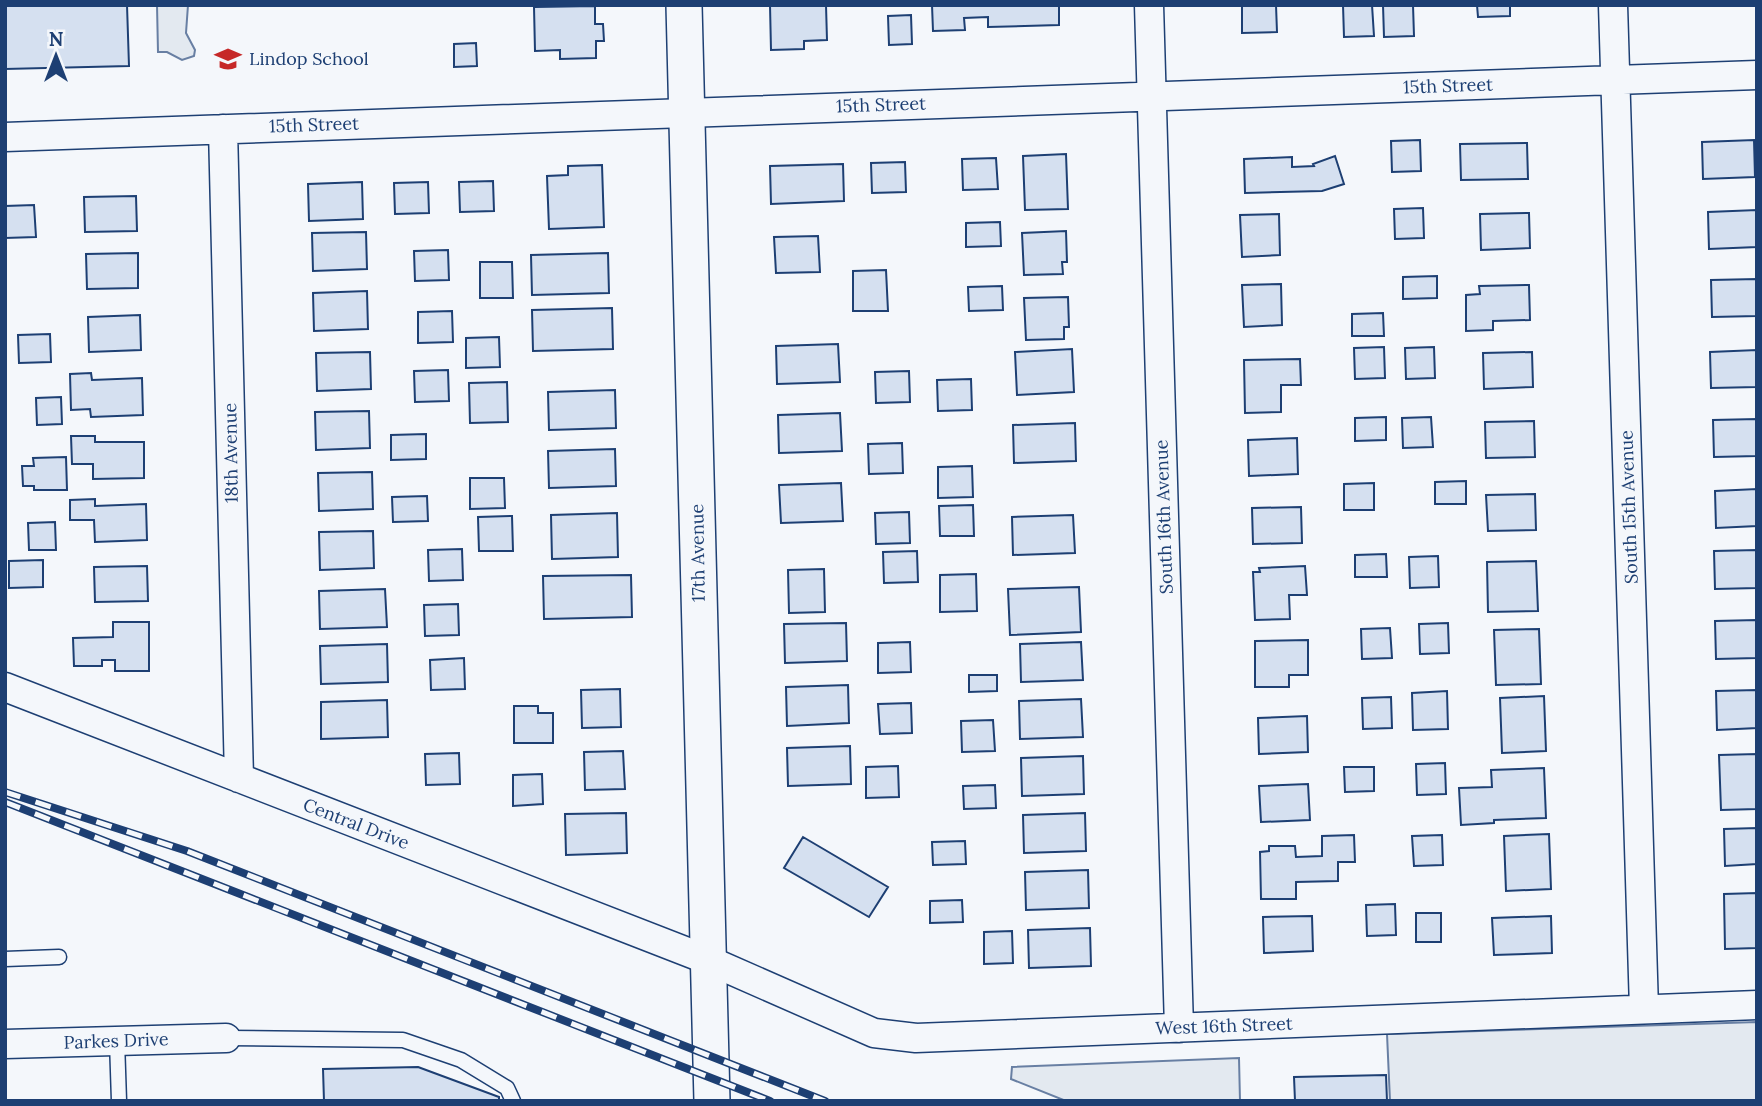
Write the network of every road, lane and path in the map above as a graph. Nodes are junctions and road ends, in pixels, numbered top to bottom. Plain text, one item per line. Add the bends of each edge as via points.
1 (684, 5) edge
2 (1149, 5) edge
3 (1614, 5) edge
4 (1757, 75) edge
5 (1615, 80) junction
6 (1152, 96) junction
7 (688, 112) junction
8 (223, 128) junction
9 (5, 137) edge
10 (5, 687) edge
11 (239, 778) junction
12 (59, 957) dead end
13 (5, 959) edge
14 (708, 960) junction
15 (1757, 1005) edge
16 (1644, 1009) junction
17 (1179, 1028) junction
18 (226, 1038) joint
19 (117, 1041) junction
20 (5, 1044) edge
21 (119, 1101) edge
22 (513, 1101) edge
23 (712, 1101) edge

1 - 7 street, 17th Avenue
2 - 6 street, South 16th Avenue
3 - 5 street, South 15th Avenue
4 - 5 street, 15th Street
5 - 6 street, 15th Street
5 - 16 street, South 15th Avenue
6 - 7 street, 15th Street
6 - 17 street, South 16th Avenue
7 - 8 street, 15th Street
7 - 14 street, 17th Avenue
8 - 9 street, 15th Street
8 - 11 street, 18th Avenue
10 - 11 street, Central Drive
11 - 14 street, Central Drive
12 - 13 lane
14 - 17 street, West 16th Street via 874,1033 916,1038
14 - 23 street, 17th Avenue
15 - 16 street, West 16th Street
16 - 17 street, West 16th Street
18 - 19 street, Parkes Drive
18 - 22 lane via 402,1040 461,1060 507,1088
19 - 20 street, Parkes Drive
19 - 21 lane

